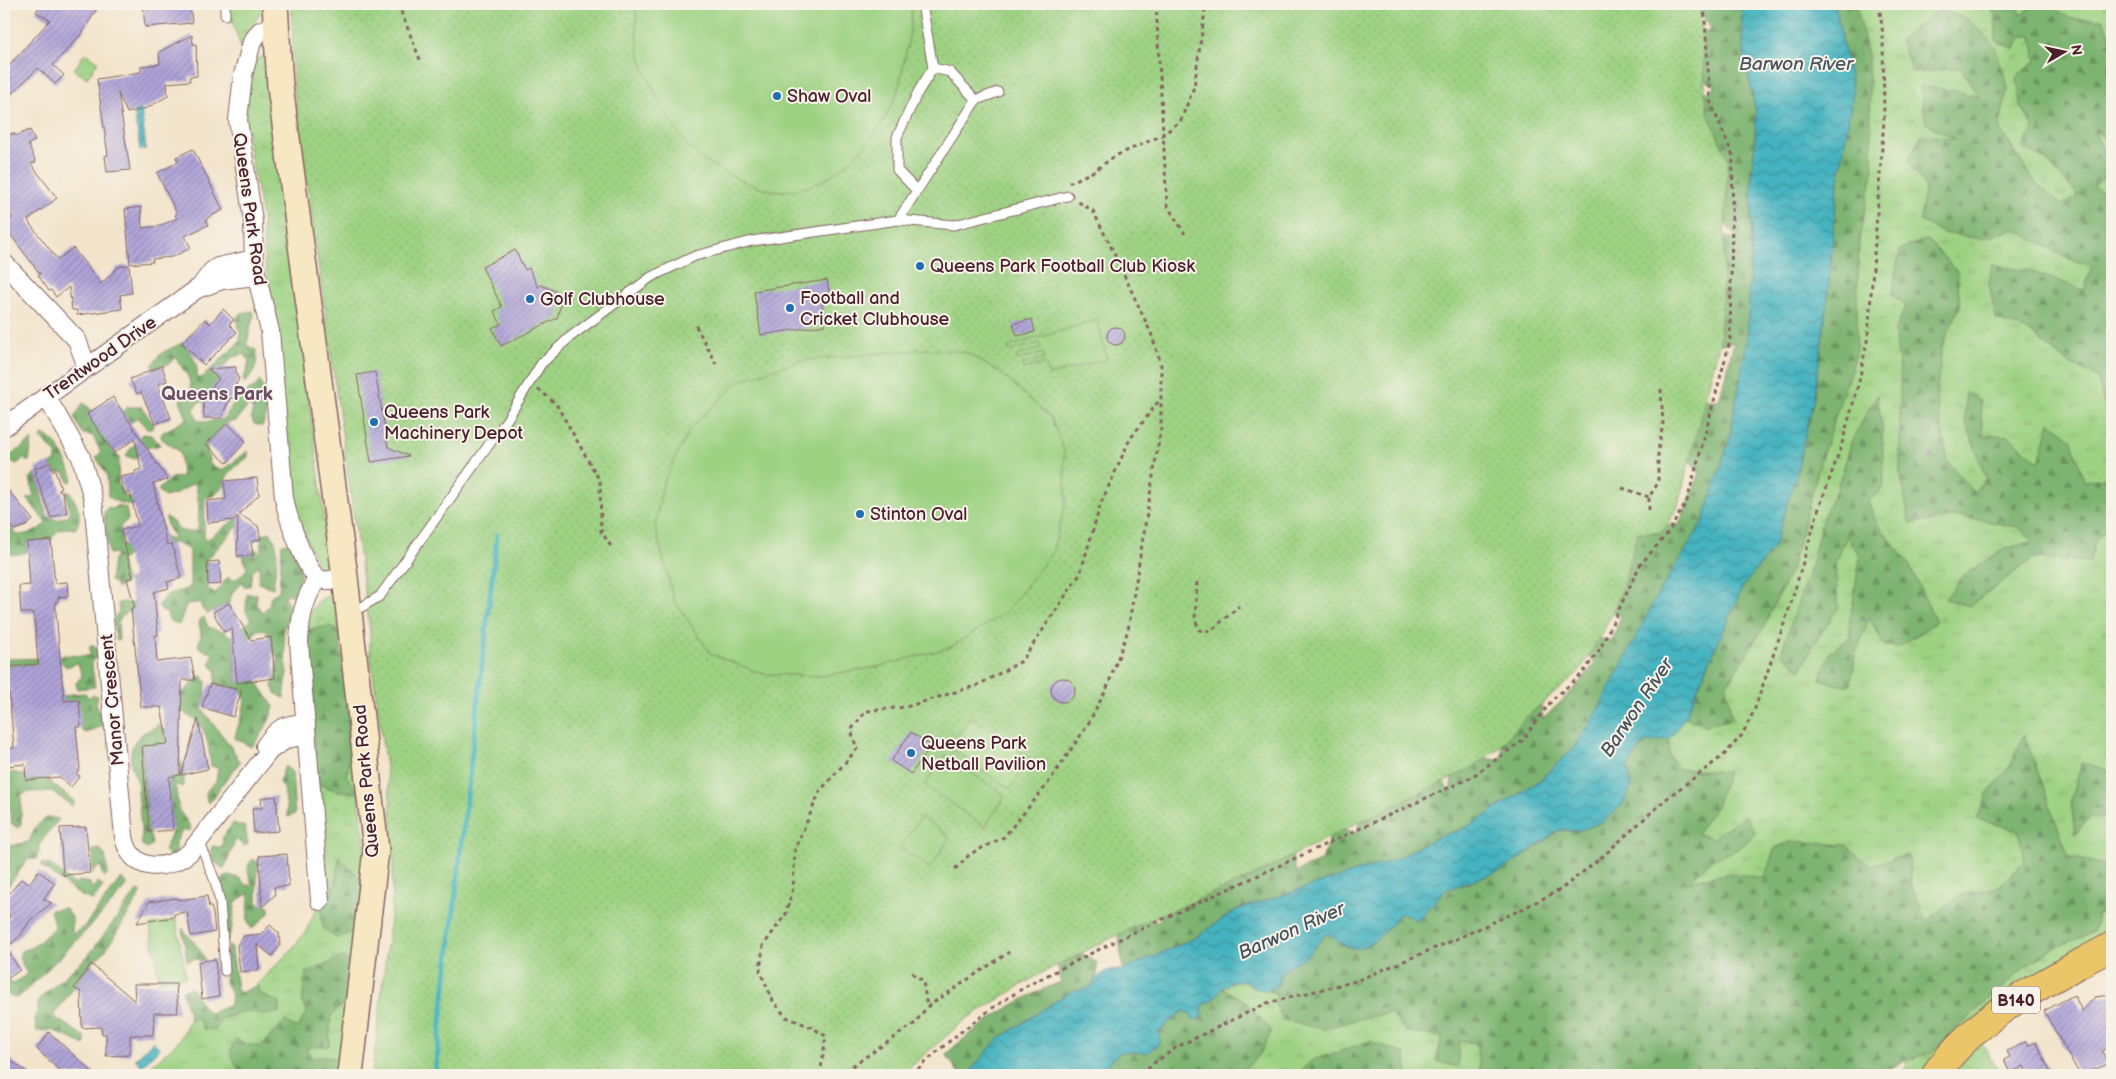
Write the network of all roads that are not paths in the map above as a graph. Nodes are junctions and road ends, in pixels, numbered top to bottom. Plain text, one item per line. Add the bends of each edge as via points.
1 (225, 4) edge
2 (922, 4) edge
3 (275, 14) edge
4 (225, 15) dead end
5 (933, 68) junction
6 (998, 92) dead end
7 (976, 100) junction
8 (917, 191) junction
9 (1068, 196) road end
10 (898, 220) junction
11 (4, 263) edge
12 (255, 267) junction
13 (87, 367) junction
14 (46, 396) junction
15 (4, 427) edge
16 (345, 577) junction
17 (318, 578) junction
18 (350, 614) junction
19 (306, 729) junction
20 (199, 840) junction
21 (320, 901) dead end
22 (2112, 946) edge
23 (224, 971) dead end
24 (350, 1075) edge
25 (1936, 1075) edge

1 - 4 lane
2 - 5 lane
3 - 12 street, Queens Park Road via 254,38 238,106 239,136 253,221
3 - 16 main road, Queens Park Road via 280,86
5 - 7 lane via 950,72
5 - 8 lane via 897,137 897,170
6 - 7 lane
7 - 8 lane
8 - 10 lane
9 - 10 lane via 954,225
10 - 18 lane via 752,241 695,256 651,277 570,337 541,364 506,421 380,596
11 - 13 street via 77,340
12 - 13 street, Trentwood Drive via 218,267 197,289
12 - 17 street, Queens Park Road via 270,330 286,512 295,538
13 - 14 street, Trentwood Drive
14 - 15 street, Trentwood Drive
14 - 20 street, Manor Crescent via 82,457 93,499 126,848 140,863 160,866 180,860
16 - 17 street
16 - 18 main road, Queens Park Road
17 - 19 street via 306,600 300,629
18 - 24 main road, Queens Park Road via 376,850
19 - 20 street, Manor Crescent via 273,734 246,779
19 - 21 street
20 - 23 lane via 218,895
22 - 25 main road, B140 via 2023,995 1987,1021 1959,1046

